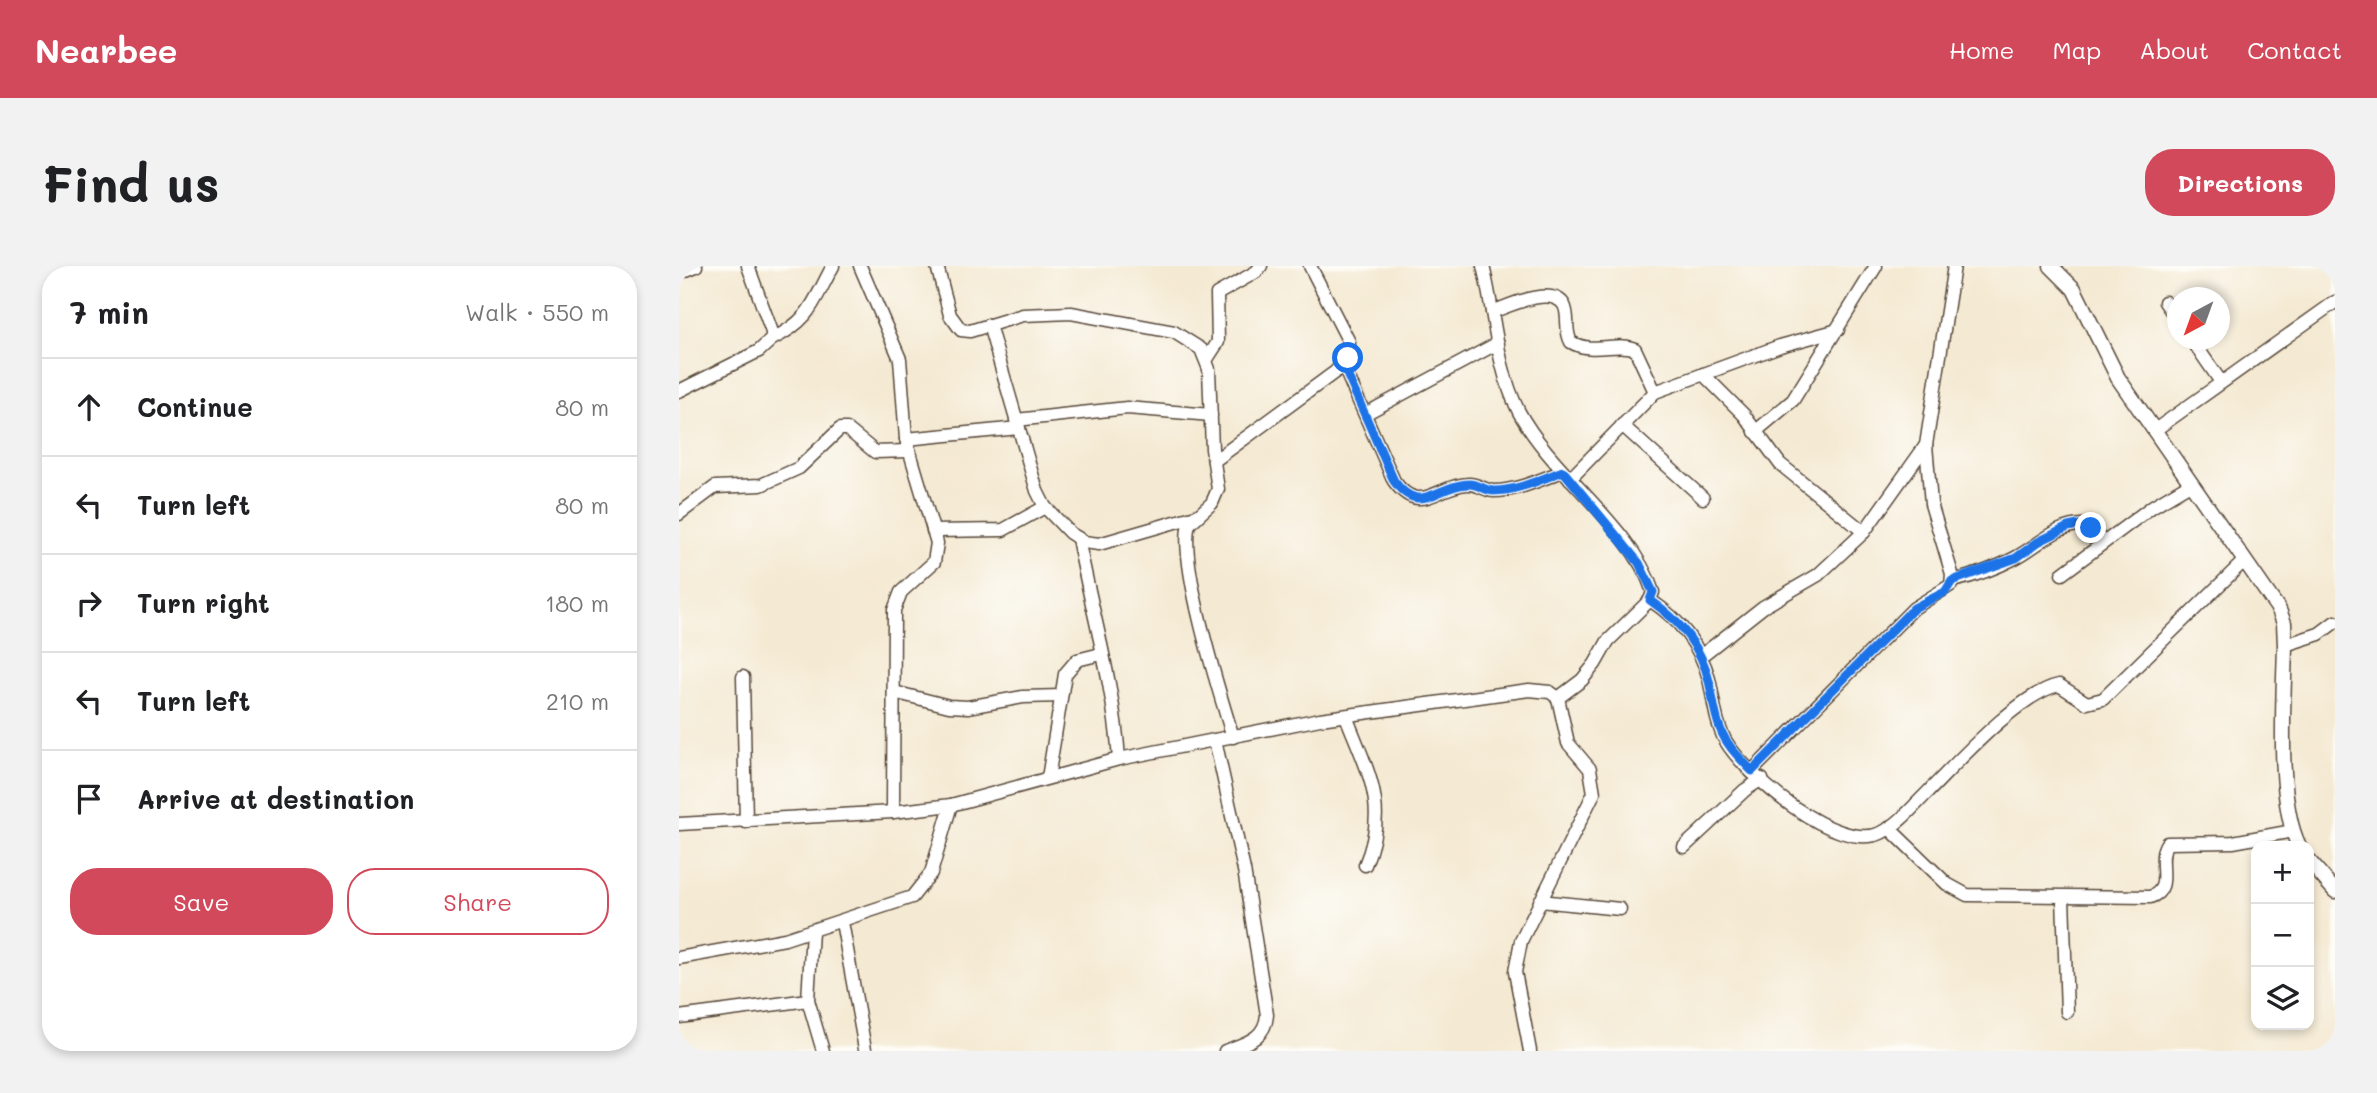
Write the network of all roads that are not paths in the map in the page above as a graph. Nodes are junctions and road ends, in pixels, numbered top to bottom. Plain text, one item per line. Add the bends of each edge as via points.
1 (696, 266) edge
2 (748, 266) edge
3 (834, 266) edge
4 (860, 266) edge
5 (937, 266) edge
6 (1261, 266) edge
7 (1310, 266) edge
8 (1483, 266) edge
9 (1876, 266) edge
10 (1954, 266) edge
11 (2051, 266) edge
12 (679, 273) edge
13 (2165, 302) dead end
14 (2335, 302) edge
15 (2167, 305) edge
16 (1492, 312) junction
17 (989, 325) junction
18 (1838, 330) junction
19 (772, 340) junction
20 (1498, 343) junction
21 (2199, 350) edge
22 (1207, 359) junction
23 (1343, 365) junction
24 (1703, 374) junction
25 (2221, 382) junction
26 (679, 391) edge
27 (1655, 392) junction
28 (1364, 414) junction
29 (1211, 415) junction
30 (1017, 424) junction
31 (1622, 425) junction
32 (2155, 430) junction
33 (1755, 432) junction
34 (907, 445) junction
35 (1926, 445) junction
36 (1214, 461) junction
37 (1567, 475) junction
38 (2190, 484) junction
39 (1703, 498) dead end
40 (1045, 507) junction
41 (679, 514) edge
42 (1196, 515) junction
43 (933, 531) junction
44 (1864, 532) junction
45 (1078, 538) junction
46 (2104, 542) junction
47 (2245, 560) junction
48 (2062, 574) dead end
49 (1952, 581) junction
50 (1650, 600) junction
51 (2335, 622) edge
52 (2285, 645) junction
53 (1101, 654) junction
54 (1701, 656) junction
55 (743, 677) dead end
56 (894, 692) junction
57 (1061, 696) junction
58 (1558, 698) junction
59 (1346, 716) junction
60 (1233, 737) junction
61 (1215, 740) junction
62 (1119, 759) junction
63 (1757, 775) junction
64 (1048, 778) junction
65 (951, 805) junction
66 (893, 812) junction
67 (746, 822) junction
68 (679, 824) edge
69 (1889, 828) junction
70 (2293, 831) junction
71 (2297, 841) edge
72 (1684, 847) dead end
73 (1365, 865) dead end
74 (2314, 866) edge
75 (2335, 891) edge
76 (2063, 897) junction
77 (1540, 901) junction
78 (1619, 909) dead end
79 (842, 922) junction
80 (812, 931) junction
81 (679, 958) edge
82 (808, 1000) junction
83 (2067, 1012) dead end
84 (679, 1017) edge
85 (865, 1049) dead end
86 (1530, 1050) edge
87 (823, 1051) edge
88 (1225, 1051) edge

1 - 12 street
2 - 19 street
3 - 19 street via 808,315
4 - 34 street via 900,359
5 - 17 street via 955,325 970,331
6 - 22 street via 1217,294 1218,342
7 - 23 street via 1349,342
8 - 16 street
9 - 18 street
10 - 35 street
11 - 32 street via 2074,289 2118,378
13 - 15 street
14 - 25 street
16 - 20 street
16 - 27 street via 1542,295 1560,301 1565,306 1566,334 1571,342 1585,348 1635,349
17 - 22 street via 1023,315 1062,313 1133,322 1174,332 1190,340
17 - 30 street
18 - 24 street
18 - 33 street via 1793,400
19 - 26 street
20 - 28 street
20 - 37 street via 1520,413
21 - 25 street
22 - 29 street
23 - 28 street
23 - 36 street
24 - 27 street
24 - 33 street
25 - 32 street
27 - 31 street
28 - 37 street via 1394,481 1402,492 1417,499 1469,484 1487,491 1507,490
29 - 30 street via 1127,408
29 - 36 street
30 - 34 street
30 - 40 street
31 - 37 street
31 - 39 street
32 - 38 street
33 - 44 street via 1780,464
34 - 41 street via 875,452 847,429 840,429 799,468 761,485 715,487
34 - 43 street
35 - 44 street
35 - 49 street via 1931,504
36 - 42 street via 1216,496
37 - 50 street via 1644,570 1653,592
38 - 46 street
38 - 47 street
40 - 43 street via 1003,530
40 - 45 street
42 - 45 street via 1099,544
42 - 60 street via 1187,533 1187,549 1208,655
43 - 56 street via 934,562 895,602
44 - 54 street via 1811,581 1763,607
45 - 53 street
46 - 48 street
46 - 49 street via 2085,525 2068,527 2016,558
47 - 52 street via 2279,610
47 - 69 street via 2103,699 2087,703 2059,685 2044,690 2009,715
49 - 63 street via 1945,592 1914,608
50 - 54 street via 1671,614
50 - 58 street via 1608,641 1582,680
51 - 52 street via 2319,634
52 - 70 street via 2286,780
53 - 57 street via 1070,665
53 - 62 street via 1116,712
54 - 63 street via 1720,729
55 - 67 street
56 - 57 street via 968,707
56 - 66 street
57 - 64 street
58 - 59 street via 1539,690
58 - 77 street via 1568,743 1590,769 1594,793
59 - 60 street
59 - 73 street via 1376,804 1376,834
60 - 61 street
61 - 62 street
61 - 88 street via 1244,870 1267,1015 1261,1034
62 - 64 street
63 - 69 street via 1801,812 1842,835 1870,836
63 - 72 street
64 - 65 street
65 - 66 street
65 - 79 street via 937,858 918,893
66 - 67 street
67 - 68 street
69 - 76 street via 1956,890 1983,897
70 - 71 street
70 - 76 street via 2233,842 2167,843 2162,855 2164,884 2157,895
74 - 75 street
76 - 83 street
77 - 78 street
77 - 86 street via 1521,941 1515,972
79 - 80 street
79 - 85 street
80 - 81 street
80 - 82 street
82 - 84 street
82 - 87 street

